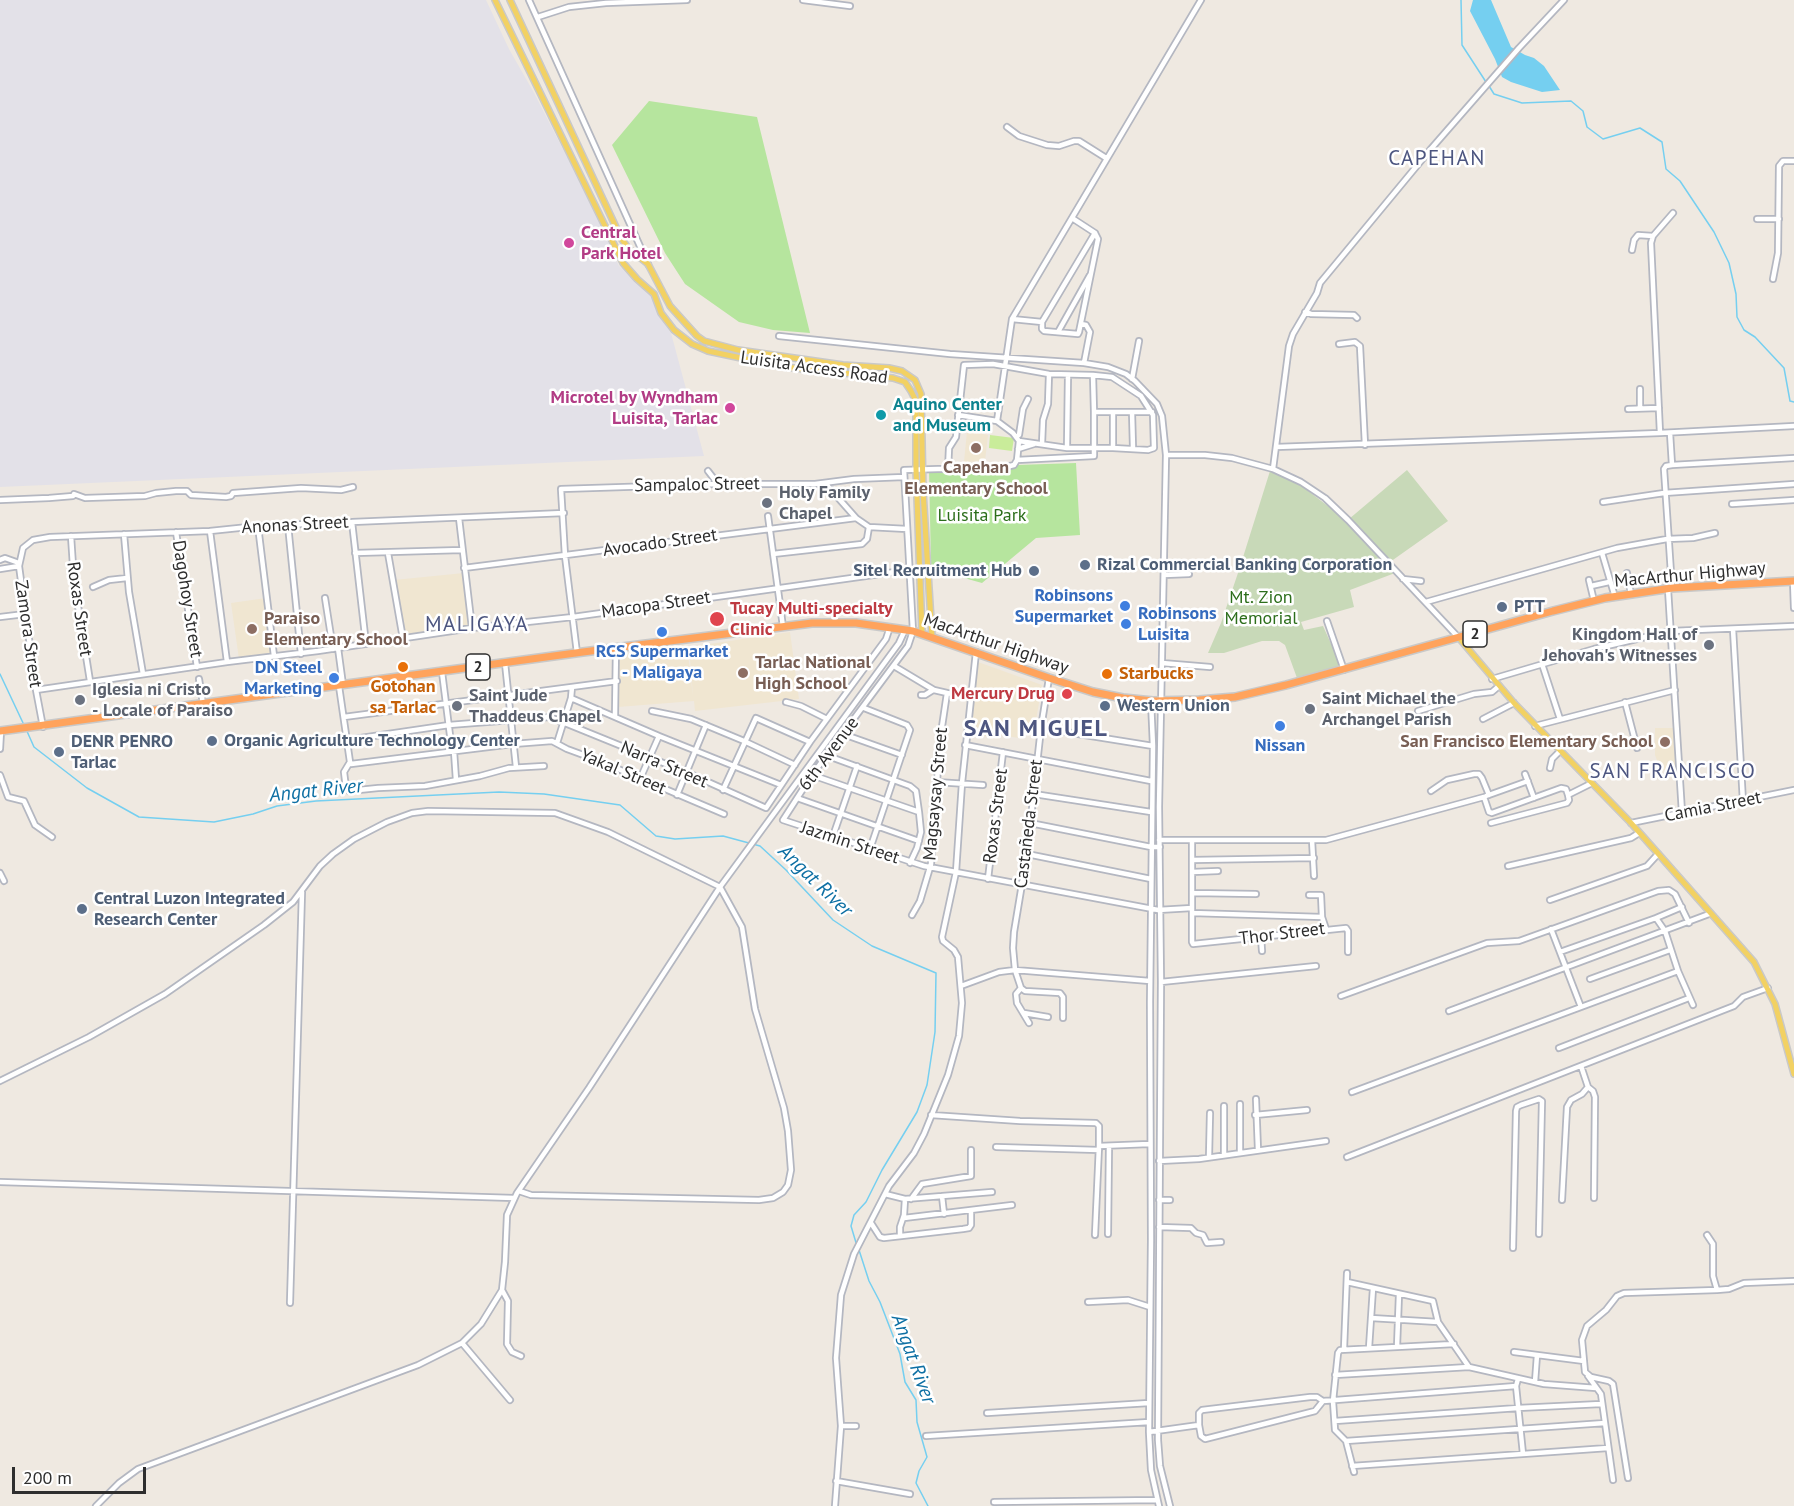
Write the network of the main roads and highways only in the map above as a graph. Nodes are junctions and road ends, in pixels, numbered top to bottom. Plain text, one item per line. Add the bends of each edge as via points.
1 (495, 0) edge
2 (510, 0) edge
3 (1794, 581) edge
4 (922, 633) junction
5 (932, 637) junction
6 (1459, 638) junction
7 (0, 731) edge
8 (1794, 1074) edge

1 - 4 main road, Luisita Access Road via 623,263 654,294 661,313 674,330 699,349 784,367 900,380 911,391 915,399
2 - 5 main road, Luisita Access Road via 621,238 648,264 670,306 697,336 704,341 764,354 889,368 915,380 921,394
3 - 6 highway, MacArthur Highway / 2 via 1631,594 1552,611
4 - 5 highway, MacArthur Highway / 2
4 - 7 highway, MacArthur Highway / 2 via 890,627 812,623
5 - 6 highway, MacArthur Highway / 2 via 1094,692 1156,701 1235,697
6 - 8 main road via 1492,679 1631,823 1637,835 1754,962 1775,1004

